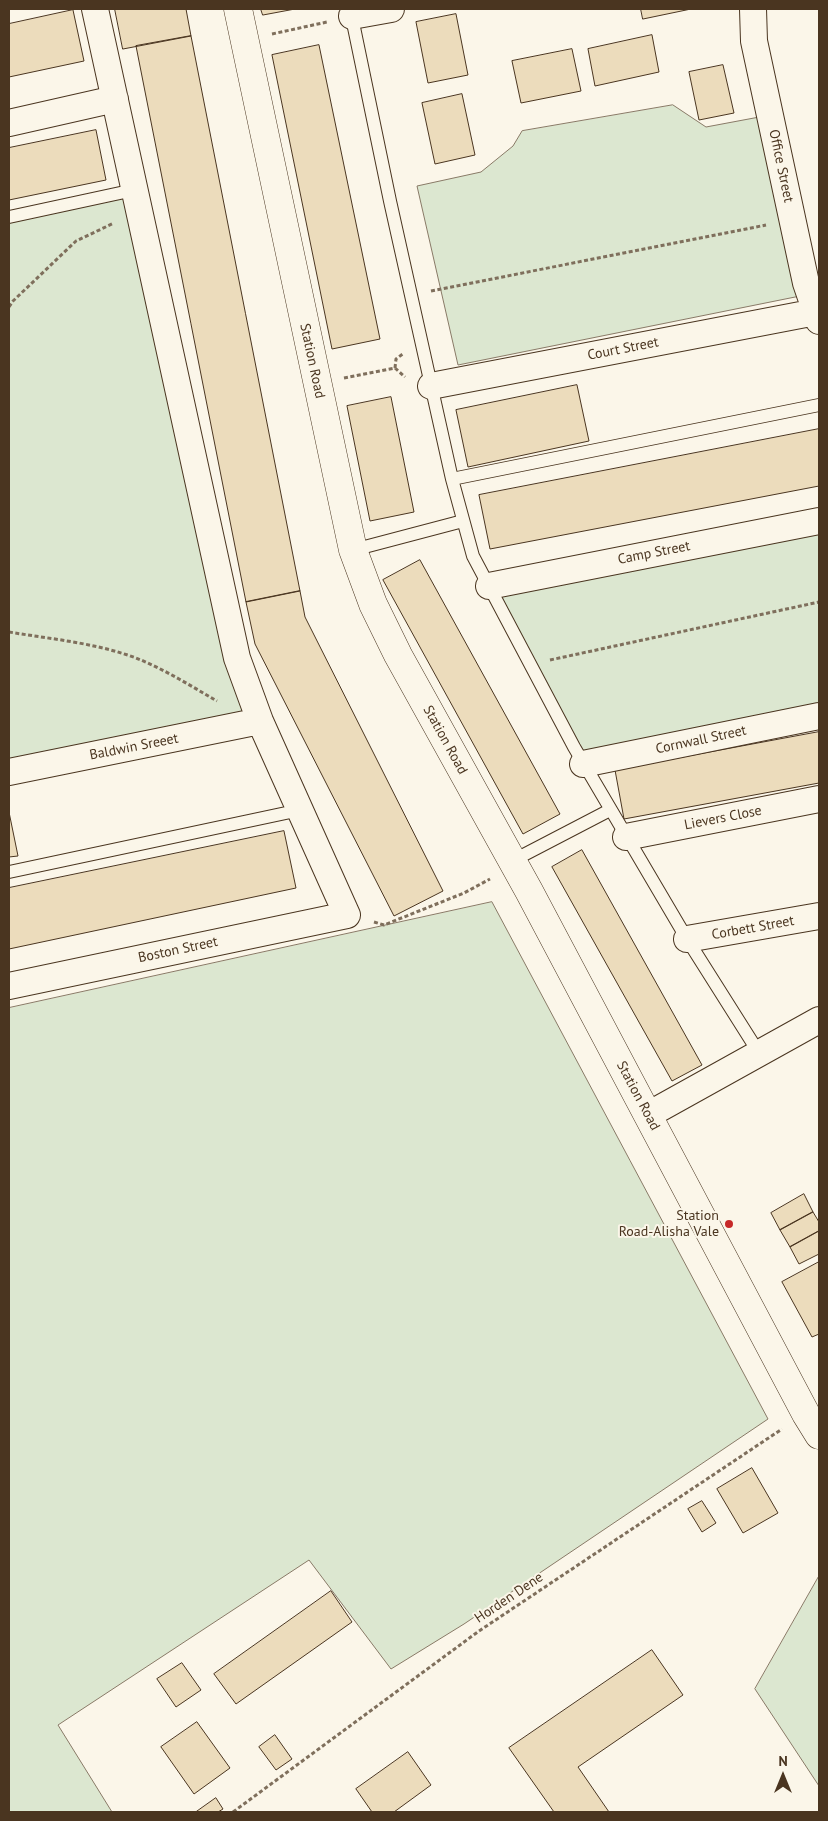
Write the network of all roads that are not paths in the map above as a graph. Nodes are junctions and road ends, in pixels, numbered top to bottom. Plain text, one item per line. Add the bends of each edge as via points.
1 (95, 9) edge
2 (238, 9) edge
3 (391, 9) edge
4 (753, 9) edge
5 (351, 12) edge
6 (115, 99) junction
7 (9, 123) edge
8 (134, 190) junction
9 (9, 217) edge
10 (817, 316) edge
11 (431, 386) junction
12 (819, 405) edge
13 (452, 479) junction
14 (463, 521) junction
15 (819, 521) edge
16 (354, 550) junction
17 (489, 586) junction
18 (819, 716) edge
19 (260, 721) junction
20 (583, 764) junction
21 (9, 772) edge
22 (819, 799) edge
23 (300, 810) junction
24 (610, 810) junction
25 (626, 837) junction
26 (512, 862) junction
27 (9, 872) edge
28 (819, 916) edge
29 (687, 939) junction
30 (9, 986) edge
31 (819, 1020) edge
32 (759, 1053) junction
33 (648, 1115) junction
34 (812, 1425) edge

1 - 6 street
2 - 16 main road, Station Road
3 - 5 street
4 - 10 street, Office Street via 754,41 806,283
5 - 11 lane
6 - 7 street
6 - 8 street
8 - 9 lane
8 - 19 street via 237,658
10 - 11 street, Court Street
11 - 13 lane
12 - 13 lane
13 - 14 lane
14 - 16 lane
14 - 17 lane via 473,556
15 - 17 street, Camp Street
16 - 26 main road, Station Road via 373,604 398,655
17 - 20 lane
18 - 20 street, Cornwall Street
19 - 21 street, Baldwin Sreeet
19 - 23 street
20 - 24 lane
22 - 25 street, Lievers Close
23 - 27 lane
23 - 30 street, Boston Street via 346,915
24 - 25 lane
24 - 26 lane
25 - 29 lane
26 - 33 main road, Station Road
28 - 29 street, Corbett Street
29 - 32 lane
31 - 32 street
32 - 33 street
33 - 34 main road, Station Road

